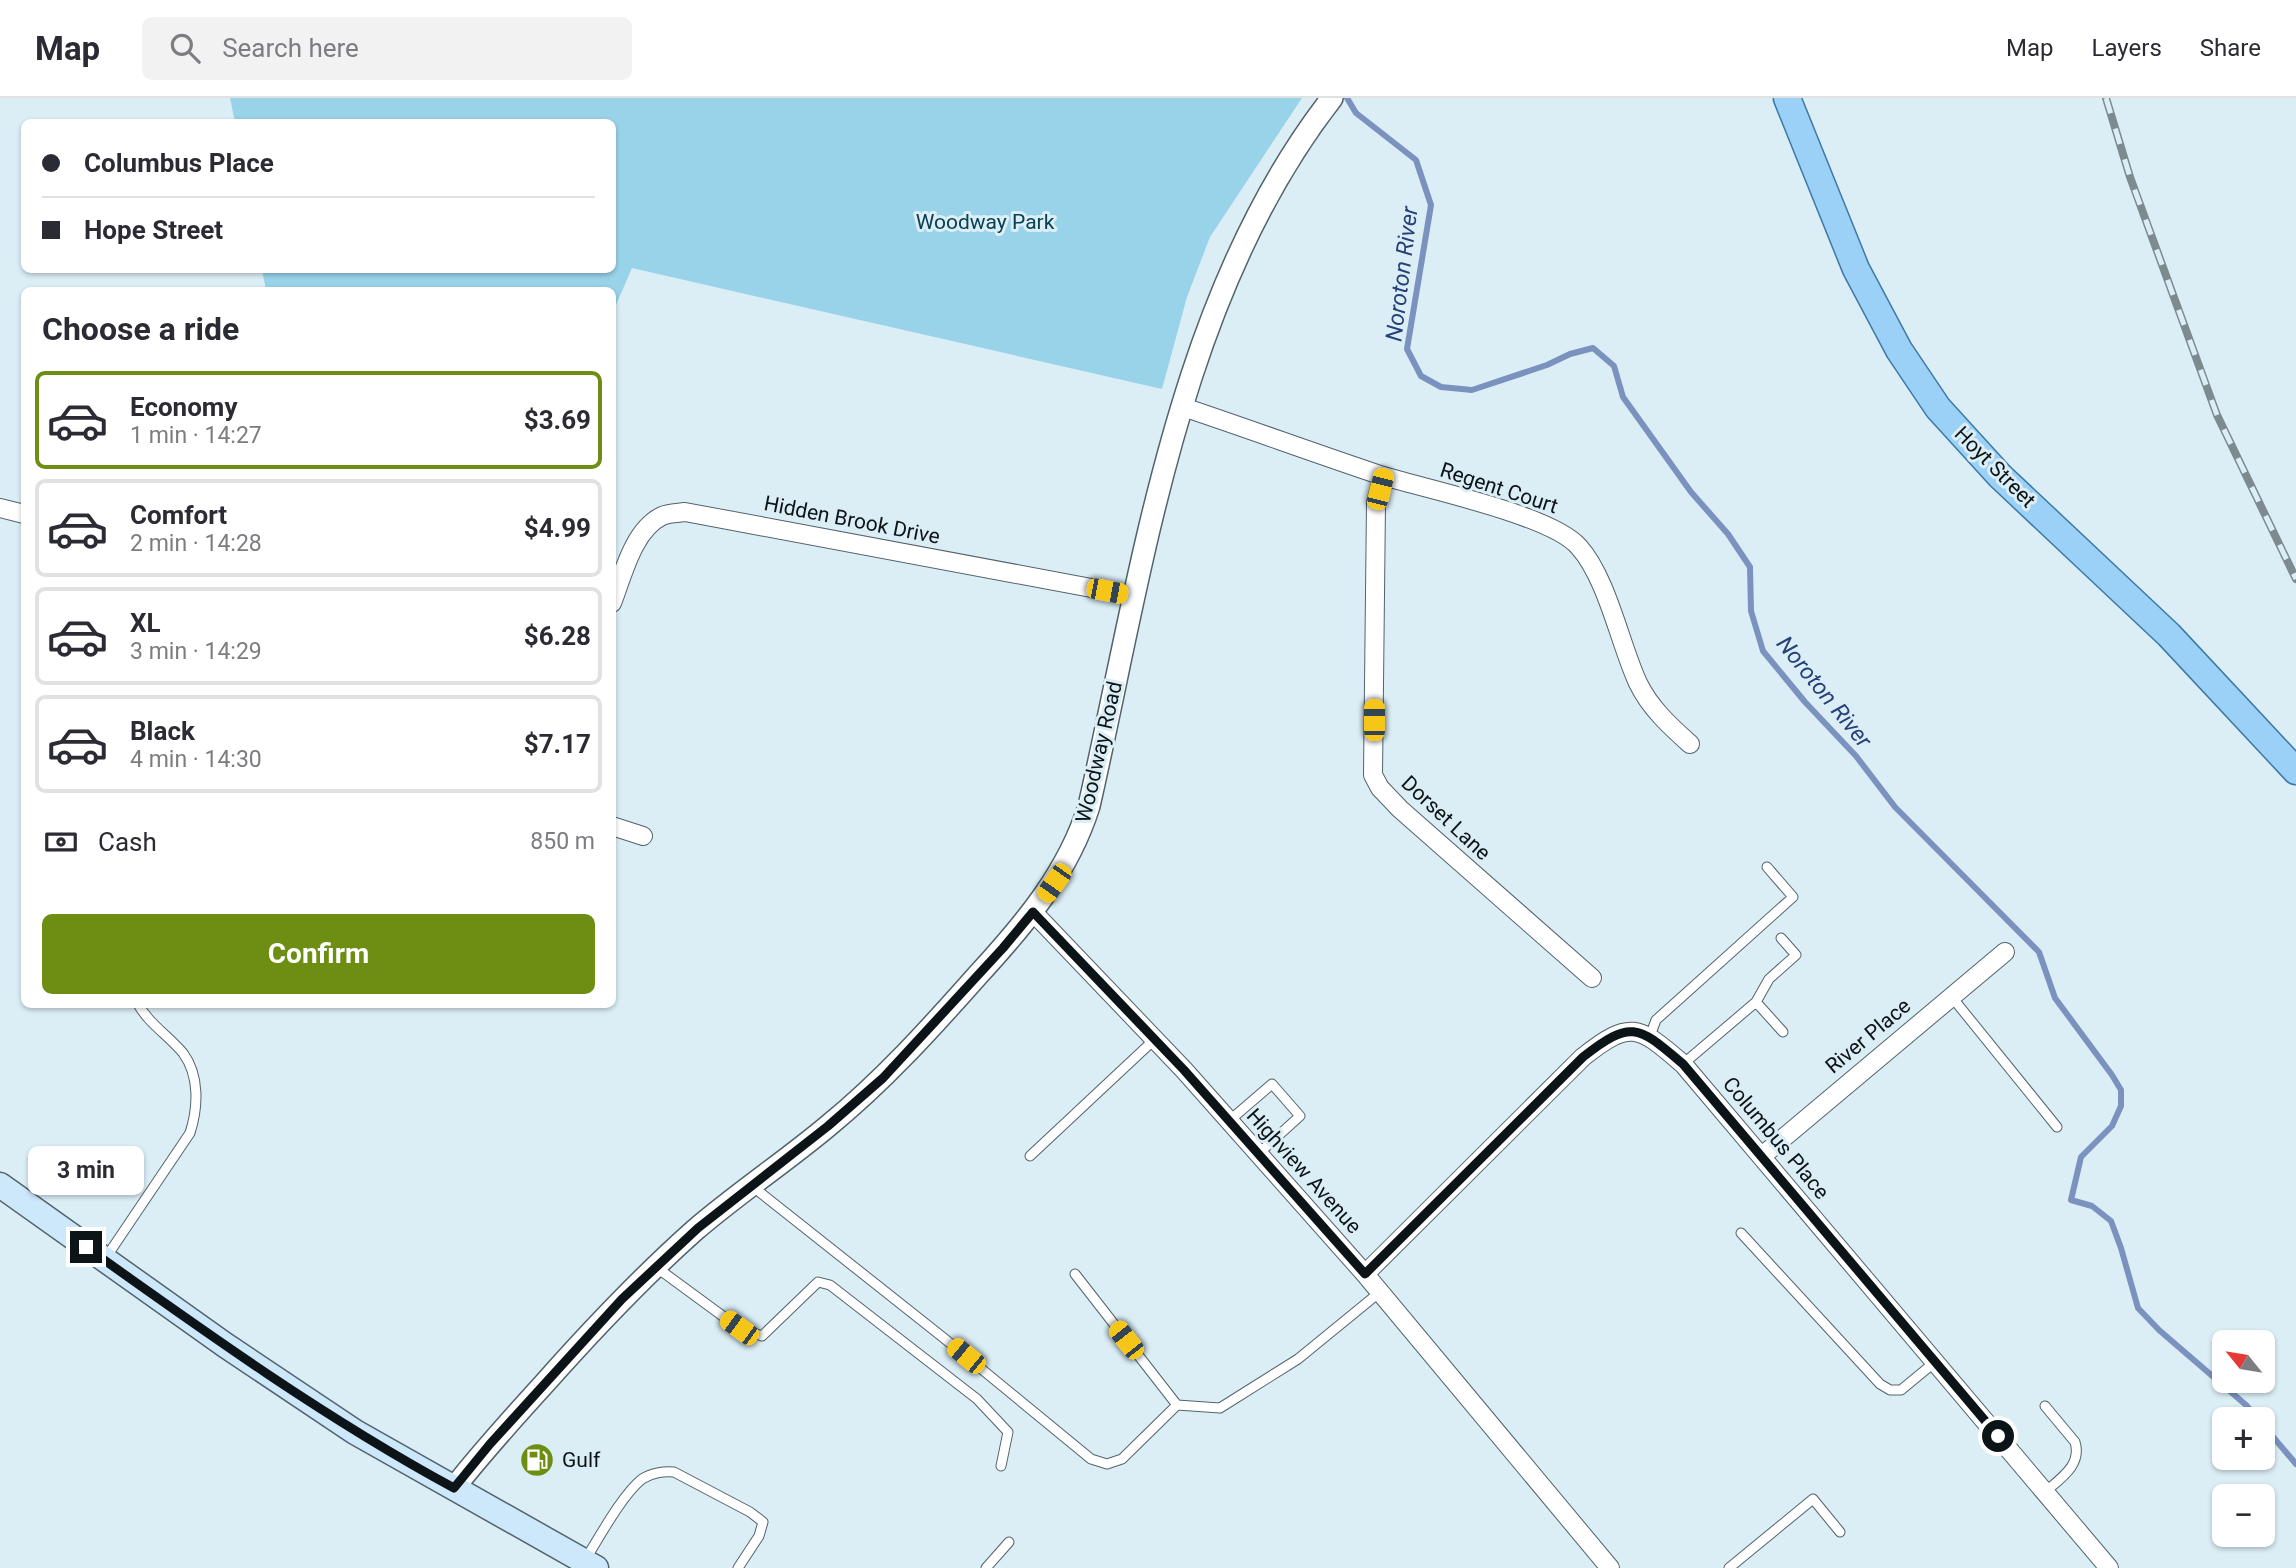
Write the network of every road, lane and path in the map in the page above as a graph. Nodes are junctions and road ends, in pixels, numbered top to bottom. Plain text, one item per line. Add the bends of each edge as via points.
1 (1332, 98) edge
2 (1787, 98) edge
3 (1183, 407) junction
4 (1383, 475) junction
5 (0, 508) edge
6 (21, 513) edge
7 (616, 592) edge
8 (1134, 596) junction
9 (1690, 744) dead end
10 (2296, 771) edge
11 (616, 826) edge
12 (643, 835) dead end
13 (1768, 867) dead end
14 (1033, 912) junction
15 (1781, 938) dead end
16 (2005, 952) dead end
17 (1592, 978) dead end
18 (1951, 996) junction
19 (1756, 1002) junction
20 (140, 1008) edge
21 (1783, 1032) dead end
22 (1650, 1036) junction
23 (1155, 1039) junction
24 (1683, 1064) junction
25 (1229, 1121) junction
26 (2057, 1127) dead end
27 (1258, 1154) junction
28 (1030, 1156) dead end
29 (1762, 1156) junction
30 (0, 1185) edge
31 (752, 1186) junction
32 (1741, 1233) dead end
33 (104, 1260) junction
34 (655, 1266) junction
35 (1075, 1274) dead end
36 (1365, 1274) junction
37 (1380, 1292) junction
38 (1935, 1362) junction
39 (1177, 1405) junction
40 (2045, 1406) dead end
41 (1001, 1466) dead end
42 (454, 1488) junction
43 (2045, 1492) junction
44 (1840, 1532) dead end
45 (1009, 1542) dead end
46 (591, 1564) edge
47 (738, 1568) edge
48 (986, 1568) edge
49 (1610, 1568) edge
50 (1729, 1568) edge
51 (2109, 1568) edge

1 - 3 street, Woodway Road via 1256,218 1212,321
2 - 10 main road, Hoyt Street via 1856,270 1899,350 1938,408 2000,476 2160,626
3 - 4 street, Regent Court
3 - 8 street, Woodway Road
4 - 9 street, Regent Court via 1536,522 1579,546 1595,574 1639,685 1658,714
4 - 17 street, Dorset Lane via 1376,503 1373,775 1400,809
5 - 6 street
7 - 8 street, Hidden Brook Drive via 643,532 663,516 685,512
8 - 14 street, Woodway Road via 1084,822
11 - 12 street
13 - 22 lane via 1793,897 1656,1020
14 - 23 street, Highview Avenue
14 - 31 street, Woodway Road via 883,1078
15 - 19 lane via 1796,955 1769,979
16 - 18 street, River Place
18 - 26 lane
18 - 29 street, River Place
19 - 21 lane
19 - 24 lane
20 - 33 lane via 190,1067 197,1095 195,1118 190,1133
22 - 24 street, Columbus Place
22 - 36 street via 1618,1032 1583,1057
23 - 25 street, Highview Avenue
23 - 28 lane
24 - 29 street, Columbus Place
25 - 27 street, Highview Avenue
25 - 27 lane via 1272,1084 1300,1116
27 - 36 street, Highview Avenue
29 - 38 street, Columbus Place
30 - 33 main road
31 - 34 street, Woodway Road
31 - 39 lane via 1091,1459 1107,1464 1122,1459
32 - 38 lane via 1880,1384 1901,1390
33 - 42 main road via 295,1393
34 - 41 lane via 739,1328 762,1336 818,1282 830,1285 977,1399 1008,1432
34 - 42 street, Woodway Road
35 - 39 lane
36 - 37 street, Highview Avenue
37 - 39 lane via 1298,1359 1220,1408
37 - 49 street, Highview Avenue
38 - 43 street, Columbus Place
40 - 43 lane via 2075,1442 2077,1458
42 - 46 main road
43 - 51 street, Columbus Place
44 - 50 lane via 1813,1499
45 - 48 lane
46 - 47 lane via 631,1490 644,1477 664,1471 674,1472 763,1522

